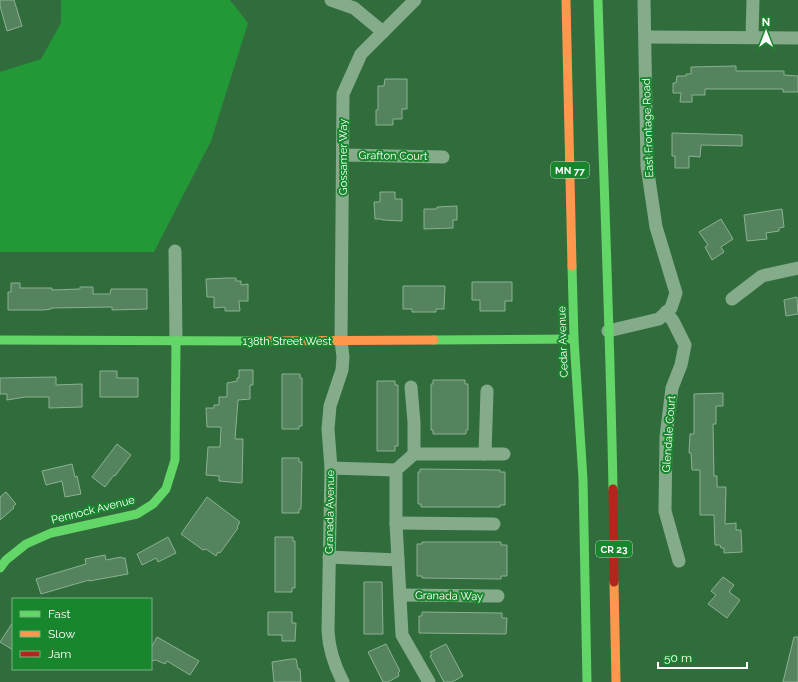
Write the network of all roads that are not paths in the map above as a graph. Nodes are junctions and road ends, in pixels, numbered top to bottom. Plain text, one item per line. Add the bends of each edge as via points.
1 (331, 0) edge
2 (416, 0) edge
3 (566, 0) edge
4 (598, 0) edge
5 (644, 0) edge
6 (753, 0) edge
7 (383, 32) junction
8 (752, 37) junction
9 (645, 38) junction
10 (798, 38) edge
11 (343, 155) junction
12 (443, 157) dead end
13 (175, 251) dead end
14 (798, 268) edge
15 (732, 299) dead end
16 (663, 316) junction
17 (608, 331) junction
18 (574, 339) junction
19 (0, 340) edge
20 (176, 341) junction
21 (341, 341) junction
22 (411, 387) dead end
23 (487, 391) dead end
24 (414, 454) junction
25 (485, 454) junction
26 (504, 454) dead end
27 (330, 468) junction
28 (396, 470) junction
29 (396, 523) junction
30 (494, 524) dead end
31 (329, 557) junction
32 (398, 560) junction
33 (679, 561) dead end
34 (0, 568) edge
35 (400, 595) junction
36 (498, 596) dead end
37 (343, 682) edge
38 (429, 682) edge
39 (586, 682) edge
40 (616, 682) edge

1 - 7 street via 354,8
2 - 7 street, Gossamer Way
3 - 18 main road, Cedar Avenue / MN 77
4 - 17 main road, MN 77
5 - 9 street, East Frontage Road
6 - 8 street
7 - 11 street, Gossamer Way via 361,54 343,94
8 - 9 street
8 - 10 street
9 - 16 street, East Frontage Road via 647,166 656,227 676,293 671,308
11 - 12 street, Grafton Court
11 - 21 street, Gossamer Way
13 - 20 street
14 - 15 street via 762,276
16 - 17 street
16 - 33 street, Glendale Court via 673,321 685,345 672,388 666,437 665,511
17 - 40 main road, CR 23
18 - 21 main road, 138th Street West
18 - 39 main road, Cedar Avenue / CR 23 via 583,480
19 - 20 main road, 138th Street West
20 - 21 main road, 138th Street West
20 - 34 main road, Pennock Avenue via 175,460 166,489 153,504 137,514 51,533 26,544
21 - 27 street, Granada Avenue via 342,370 333,395 329,417
22 - 24 street
23 - 25 street
24 - 25 street
24 - 28 street
25 - 26 street
27 - 28 street
27 - 31 street, Granada Avenue
28 - 29 street, Granada Way
29 - 30 street
29 - 32 street, Granada Way
31 - 32 street
31 - 37 street, Granada Avenue via 329,643 334,665
32 - 35 street, Granada Way
35 - 36 street, Granada Way
35 - 38 street, Granada Way via 402,635

